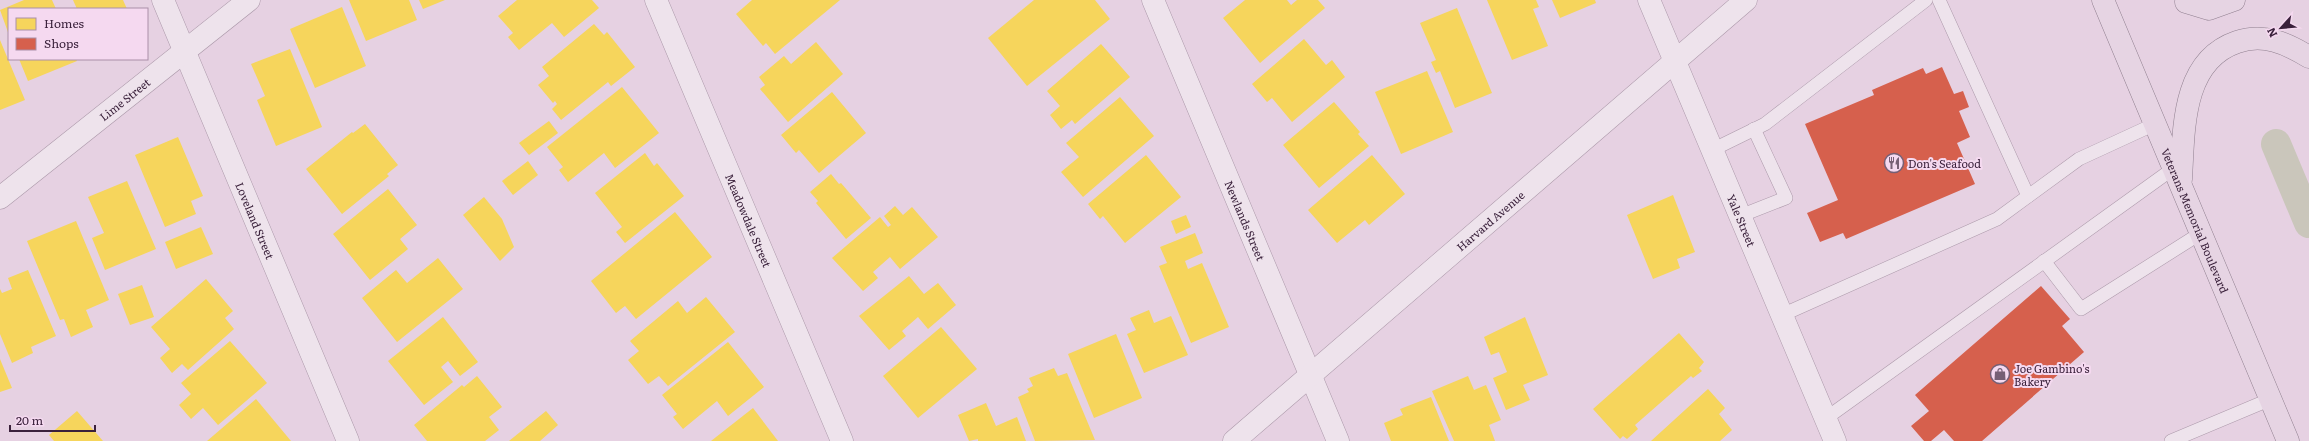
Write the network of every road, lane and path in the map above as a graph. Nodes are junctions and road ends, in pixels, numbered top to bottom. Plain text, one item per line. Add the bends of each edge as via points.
1 (163, 0) edge
2 (249, 0) edge
3 (656, 0) edge
4 (1153, 0) edge
5 (1649, 0) edge
6 (1746, 0) edge
7 (1926, 0) edge
8 (1939, 0) edge
9 (2103, 0) edge
10 (2234, 0) edge
11 (2183, 1) edge
12 (185, 52) junction
13 (2309, 57) edge
14 (1675, 62) junction
15 (2155, 124) junction
16 (1754, 129) junction
17 (1712, 150) junction
18 (2177, 177) junction
19 (2028, 196) junction
20 (0, 198) edge
21 (1740, 216) junction
22 (2201, 233) junction
23 (2044, 261) junction
24 (1782, 315) junction
25 (1310, 376) junction
26 (2271, 399) junction
27 (1825, 419) junction
28 (348, 441) edge
29 (842, 441) edge
30 (1234, 441) edge
31 (1338, 441) edge
32 (1835, 441) edge
33 (2171, 441) edge
34 (2288, 441) edge

1 - 12 street, Loveland Street
2 - 12 street, Lime Street
3 - 29 street, Meadowdale Street
4 - 25 street, Newlands Street
5 - 14 street, Yale Street
6 - 14 street, Harvard Avenue
7 - 16 lane via 1765,124
8 - 19 lane
9 - 15 main road, Veterans Memorial Boulevard
10 - 11 main road via 2210,9
12 - 20 street, Lime Street
12 - 28 street, Loveland Street
13 - 18 main road via 2270,38 2248,38 2224,46 2197,75 2184,123
14 - 17 street, Yale Street
14 - 25 street, Harvard Avenue
15 - 18 main road, Veterans Memorial Boulevard
15 - 19 lane via 2079,159
16 - 17 lane
16 - 21 lane via 1786,198
17 - 21 street, Yale Street
18 - 22 main road, Veterans Memorial Boulevard
18 - 23 lane
19 - 24 lane via 1997,219
21 - 24 street, Yale Street
22 - 23 lane via 2081,309
22 - 26 main road, Veterans Memorial Boulevard
23 - 27 lane
24 - 27 street, Yale Street
25 - 30 street, Harvard Avenue
25 - 31 street, Newlands Street
26 - 33 lane
26 - 34 main road, Veterans Memorial Boulevard
27 - 32 street, Yale Street

